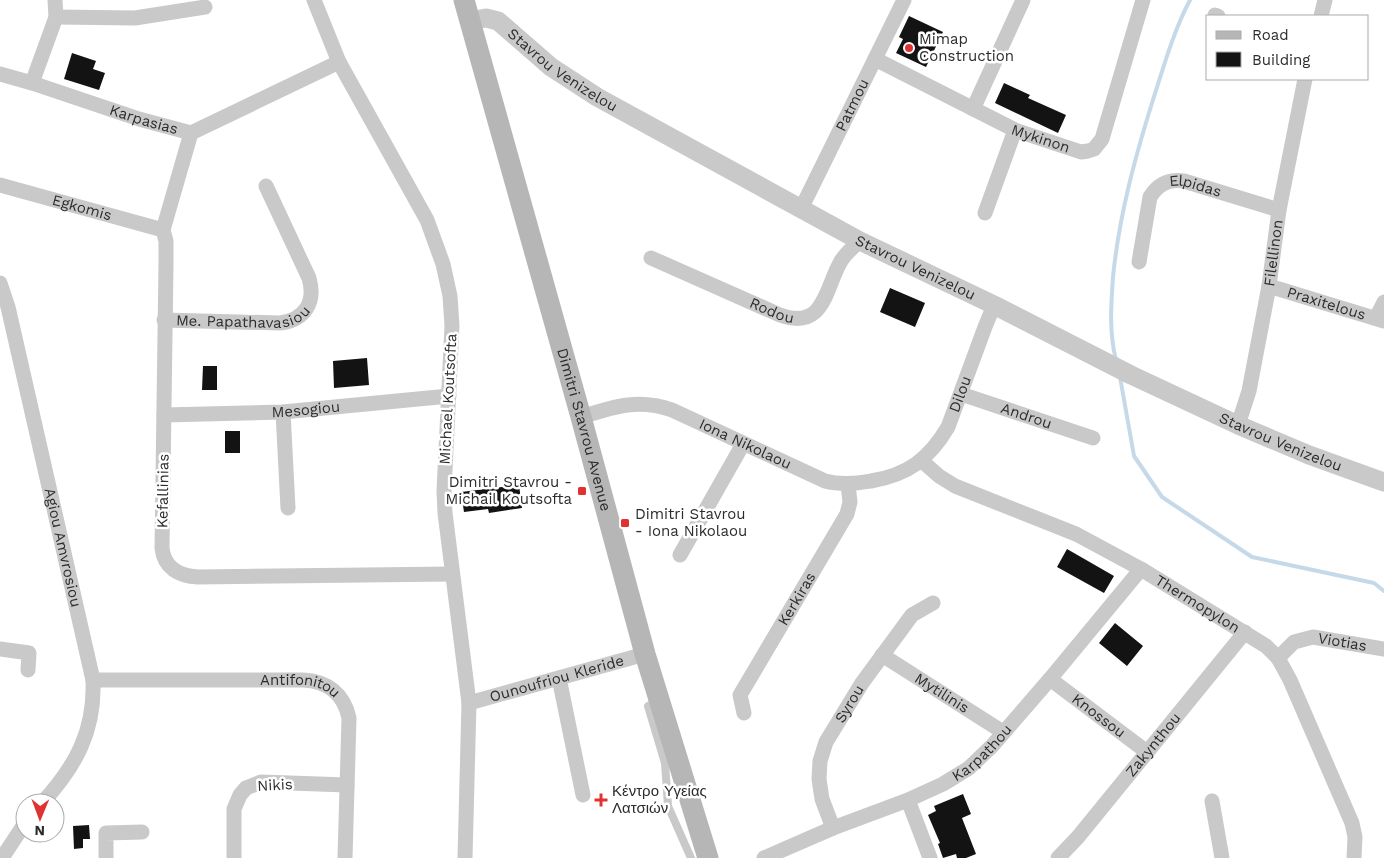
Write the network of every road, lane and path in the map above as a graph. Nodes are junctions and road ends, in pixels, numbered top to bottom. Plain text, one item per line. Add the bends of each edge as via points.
1 (55, 0) edge
2 (314, 0) edge
3 (464, 0) edge
4 (904, 0) edge
5 (1023, 0) edge
6 (1143, 0) edge
7 (1325, 0) edge
8 (204, 7) dead end
9 (1321, 15) edge
10 (56, 17) junction
11 (470, 21) junction
12 (875, 59) junction
13 (339, 62) junction
14 (0, 74) edge
15 (1306, 80) edge
16 (32, 83) junction
17 (973, 109) junction
18 (1015, 130) junction
19 (191, 133) junction
20 (0, 185) edge
21 (266, 186) dead end
22 (801, 209) junction
23 (1279, 210) junction
24 (985, 213) dead end
25 (164, 230) junction
26 (860, 241) junction
27 (651, 258) dead end
28 (1139, 262) dead end
29 (0, 282) edge
30 (1269, 286) junction
31 (1384, 302) edge
32 (994, 305) junction
33 (1380, 319) edge
34 (164, 320) junction
35 (961, 394) junction
36 (449, 396) junction
37 (282, 412) junction
38 (164, 415) junction
39 (581, 416) junction
40 (1238, 425) junction
41 (1092, 438) dead end
42 (743, 444) junction
43 (922, 460) junction
44 (908, 470) joint
45 (1384, 482) edge
46 (848, 484) junction
47 (288, 508) dead end
48 (680, 554) dead end
49 (1141, 569) junction
50 (451, 574) junction
51 (933, 603) dead end
52 (1246, 632) junction
53 (0, 649) edge
54 (1384, 649) edge
55 (645, 654) junction
56 (882, 655) junction
57 (1278, 658) junction
58 (28, 670) dead end
59 (559, 678) junction
60 (1050, 679) junction
61 (93, 680) junction
62 (659, 700) junction
63 (469, 703) junction
64 (744, 713) dead end
65 (1003, 732) junction
66 (1147, 752) junction
67 (347, 785) junction
68 (50, 793) edge
69 (583, 795) dead end
70 (908, 800) junction
71 (1212, 801) dead end
72 (833, 828) junction
73 (142, 832) dead end
74 (15, 838) edge
75 (2, 858) edge
76 (106, 858) edge
77 (234, 858) edge
78 (345, 858) edge
79 (465, 858) edge
80 (691, 858) edge
81 (708, 858) edge
82 (764, 858) edge
83 (930, 858) edge
84 (1058, 858) edge
85 (1222, 858) edge
86 (1354, 858) edge

1 - 10 street
2 - 13 street, Michael Koutsofta
3 - 11 main road, Dimitri Stavrou Avenue
4 - 12 street, Patmou
5 - 17 street
6 - 18 street, Mykinon via 1098,145 1088,152 1081,152
7 - 9 street
8 - 10 street via 135,18
10 - 16 street
11 - 22 street, Stavrou Venizelou via 486,18 498,21 551,67 597,97
11 - 39 main road, Dimitri Stavrou Avenue
12 - 17 street, Mykinon
12 - 22 street, Patmou
13 - 19 street, Karpasias
13 - 36 street, Michael Koutsofta via 423,213 438,249 451,311
14 - 16 street, Karpasias
15 - 23 street, Filellinon
16 - 19 street, Karpasias
17 - 18 street, Mykinon
18 - 24 street
19 - 25 street, Kefallinias
20 - 25 street, Egkomis
21 - 34 street, Me. Papathavasiou via 309,278 312,291 305,311 295,319 280,323
22 - 26 street, Stavrou Venizelou
23 - 28 street, Elpidas via 1184,181 1164,183 1150,197
23 - 30 street, Filellinon
25 - 34 street, Kefallinias
26 - 27 street, Rodou via 842,259 822,305 804,318 780,315
26 - 32 street, Stavrou Venizelou
29 - 61 street, Agiou Amvrosiou
30 - 33 street, Praxitelous
30 - 40 street, Filellinon via 1249,392
31 - 33 street
32 - 35 street, Dilou
32 - 40 street, Stavrou Venizelou
34 - 38 street, Kefallinias
35 - 41 street, Androu
35 - 43 street, Dilou via 943,436
36 - 37 street, Mesogiou
36 - 50 street, Michael Koutsofta via 444,491
37 - 38 street, Mesogiou
37 - 47 street
38 - 50 street, Kefallinias via 162,548 168,564 176,573 198,577
39 - 42 street, Iona Nikolaou via 624,405 650,404 672,410
39 - 55 main road, Dimitri Stavrou Avenue
40 - 45 street, Stavrou Venizelou
42 - 46 street, Iona Nikolaou via 816,477
42 - 48 street
43 - 44 street, Dilou
43 - 49 street, Thermopylon via 938,476 955,486 1076,534
44 - 46 street, Iona Nikolaou via 880,480
46 - 64 street, Kerkiras via 850,502 844,520 740,695
49 - 52 street, Thermopylon
49 - 60 street, Karpathou
50 - 63 street, Michael Koutsofta
51 - 56 street, Syrou via 912,615
52 - 57 street, Thermopylon
52 - 66 street, Zakynthou
53 - 58 street via 29,653
54 - 57 street, Viotias via 1307,637 1290,644
55 - 59 street, Ounoufriou Kleride
55 - 62 main road, Dimitri Stavrou Avenue
56 - 65 street, Mytilinis
56 - 72 street, Syrou via 831,733 820,761 820,790
57 - 86 street, Thermopylon via 1352,823
59 - 63 street, Ounoufriou Kleride
59 - 69 street
60 - 65 street, Karpathou
60 - 66 street, Knossou
61 - 67 street, Antifonitou via 303,680 321,683 337,693 347,711
61 - 68 street, Agiou Amvrosiou via 92,713 84,742
62 - 80 lane via 648,706 665,763 668,806
62 - 81 main road, Dimitri Stavrou Avenue
63 - 79 street, Michael Koutsofta
65 - 70 street, Karpathou via 969,768
66 - 84 street, Zakynthou
67 - 77 street, Nikis via 261,782 246,788 234,809
67 - 78 street, Antifonitou
70 - 72 street, Karpathou
70 - 83 street
71 - 85 street
72 - 82 street, Karpathou
73 - 76 street via 106,833
74 - 75 street

